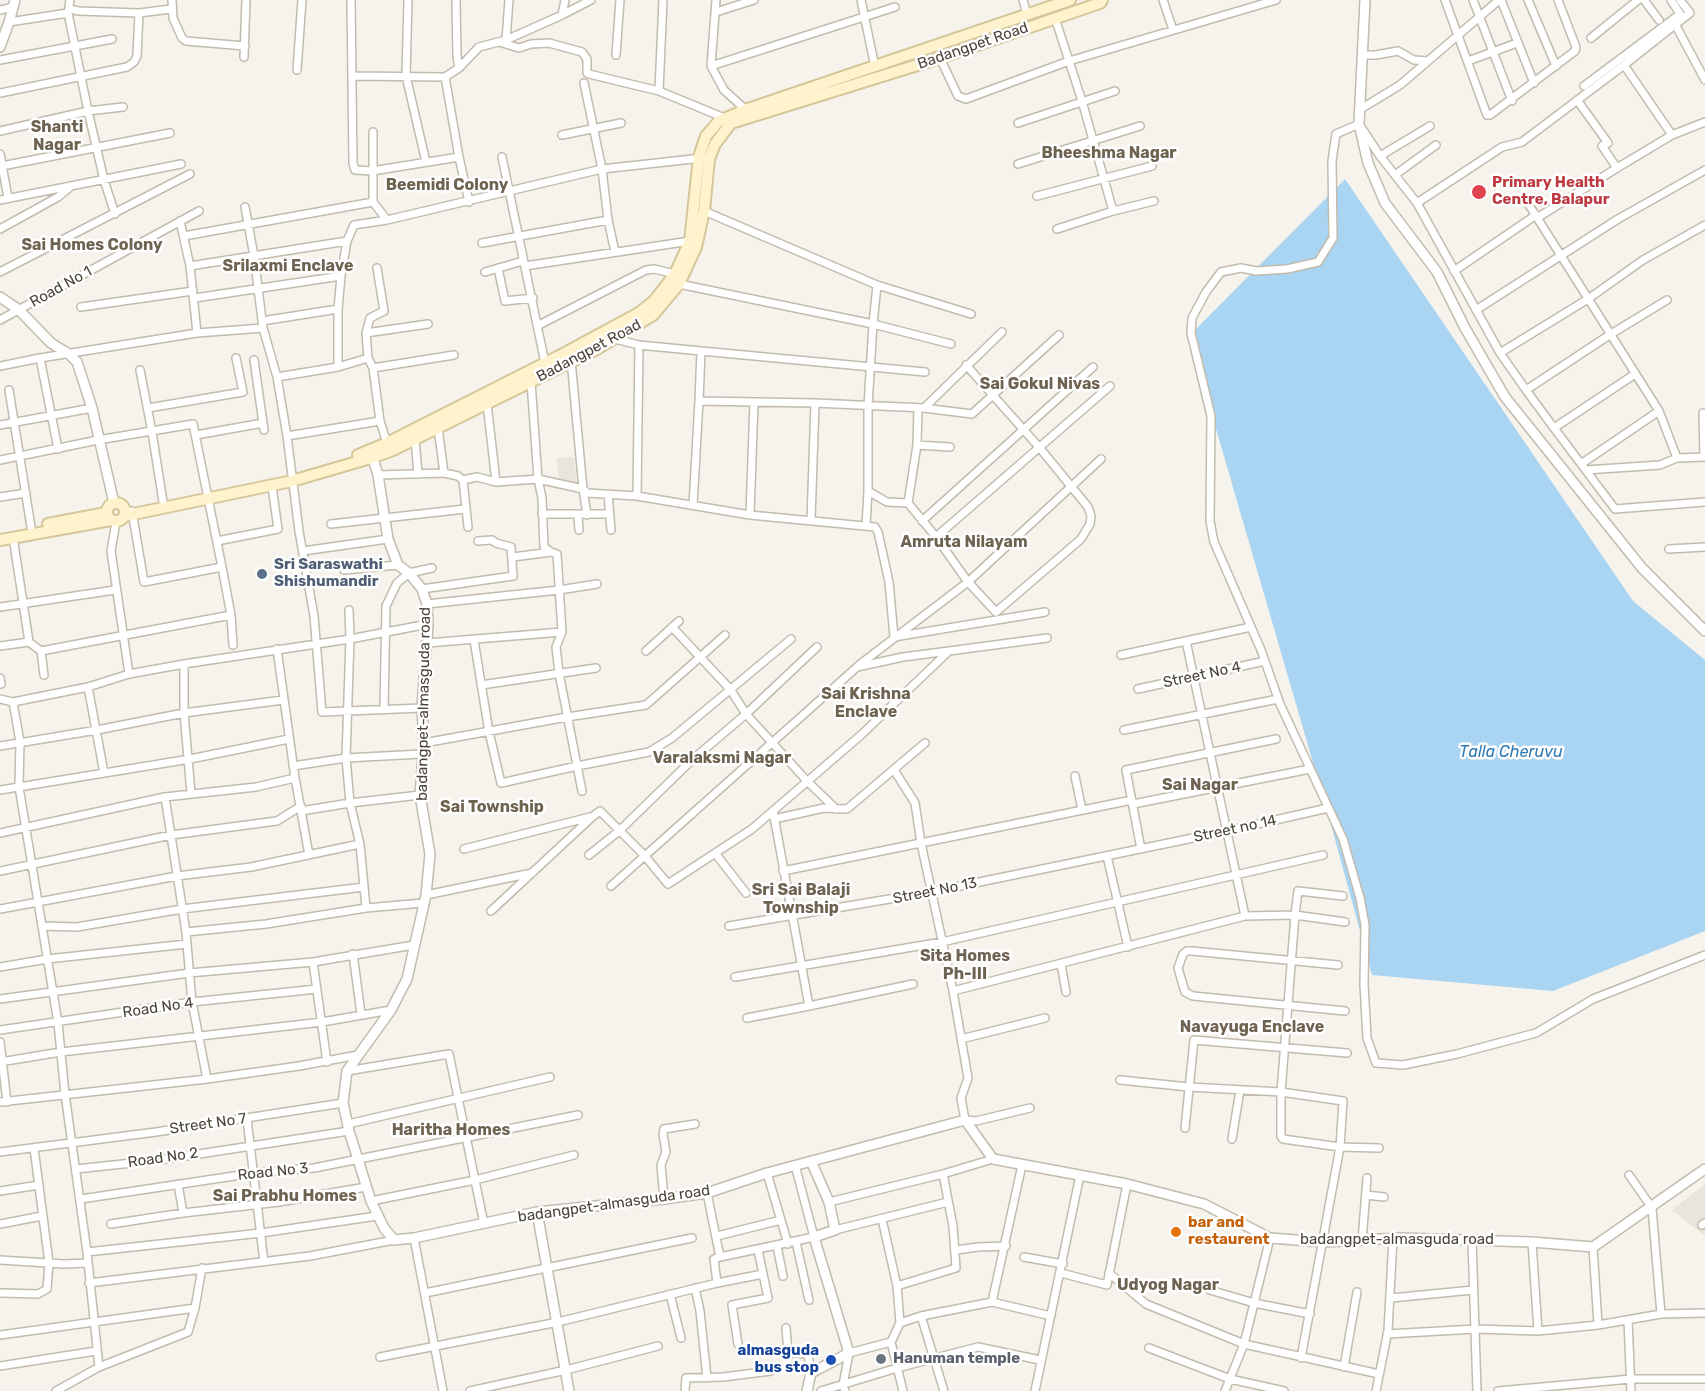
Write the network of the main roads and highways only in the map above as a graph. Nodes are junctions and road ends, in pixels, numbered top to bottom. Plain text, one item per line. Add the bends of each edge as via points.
1 (1070, 0) edge
2 (1102, 0) edge
3 (907, 56) junction
4 (910, 67) junction
5 (748, 113) junction
6 (704, 158) junction
7 (677, 279) junction
8 (569, 357) junction
9 (372, 454) junction
10 (292, 478) junction
11 (208, 497) junction
12 (114, 503) road end
13 (121, 515) junction
14 (0, 533) edge
15 (0, 540) edge

1 - 3 main road, Badangpet Road
2 - 4 main road, Badangpet Road
3 - 4 main road
3 - 5 main road, Badangpet Road
4 - 5 main road, Badangpet Road
5 - 6 main road, Badangpet Road via 709,130
6 - 7 main road, Badangpet Road via 690,241
6 - 7 main road, Badangpet Road via 704,211 696,247
7 - 8 main road, Badangpet Road via 639,313
7 - 8 main road, Badangpet Road via 653,315 615,339
8 - 9 main road, Badangpet Road via 531,382 438,428
8 - 9 main road, Badangpet Road via 545,363
9 - 10 main road, Badangpet Road
10 - 11 main road, Badangpet Road
10 - 11 main road, Badangpet Road via 272,486
11 - 13 main road, Badangpet Road
12 - 13 main road via 108,508
13 - 14 main road, Badangpet Road
13 - 15 main road, Badangpet Road

